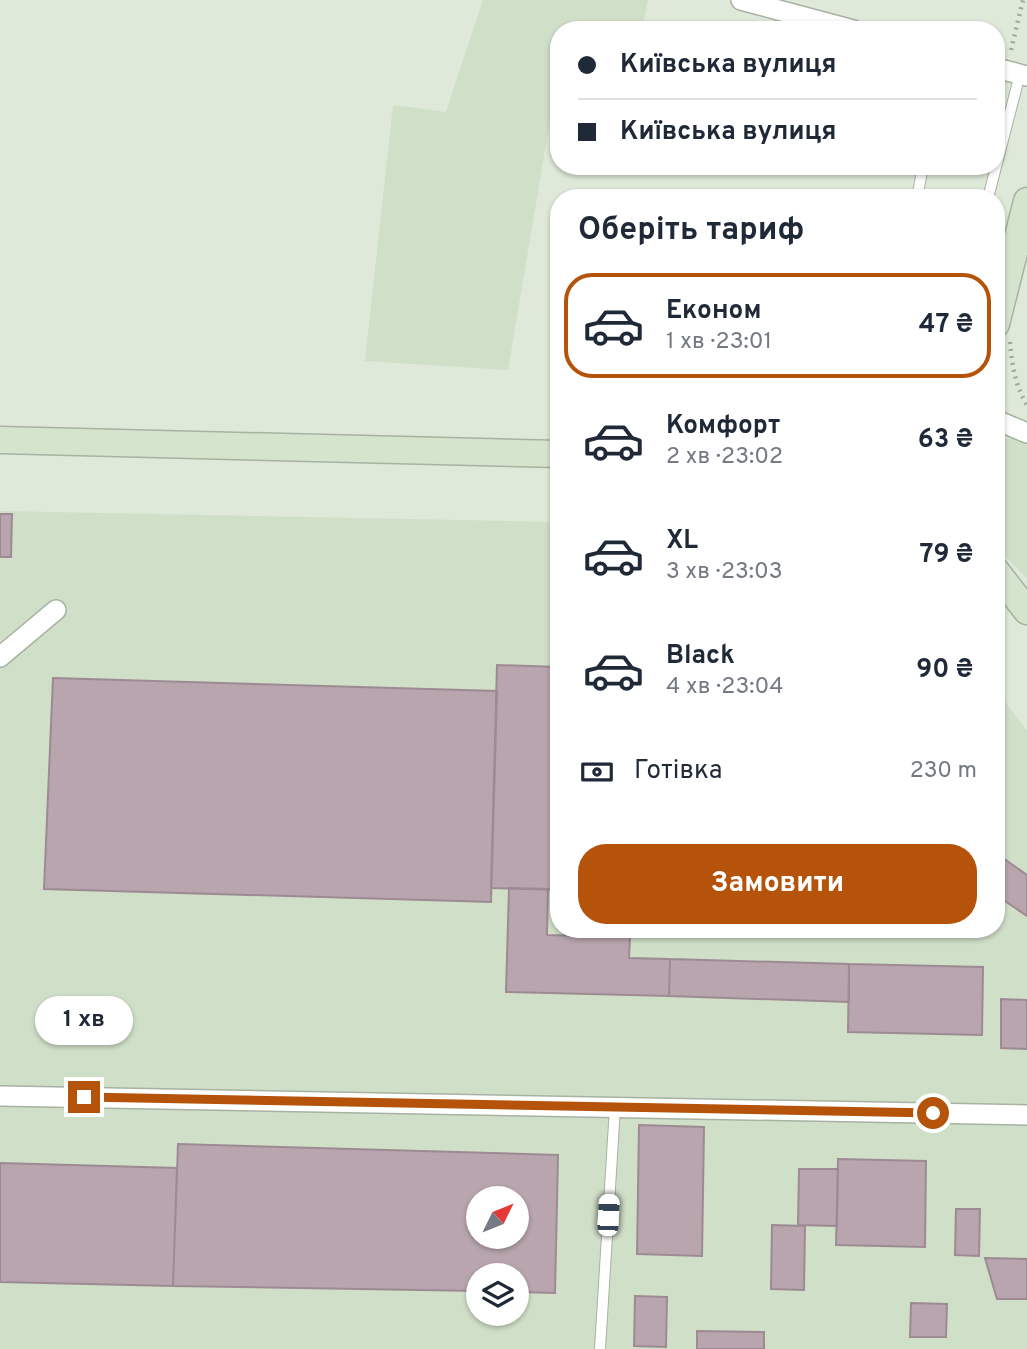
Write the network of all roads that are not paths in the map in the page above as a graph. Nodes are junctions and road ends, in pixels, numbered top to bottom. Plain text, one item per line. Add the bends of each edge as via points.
1 (741, 0) edge
2 (819, 21) edge
3 (1012, 72) edge
4 (1005, 109) edge
5 (1027, 201) edge
6 (1005, 320) edge
7 (1005, 424) edge
8 (1027, 433) edge
9 (0, 440) edge
10 (550, 454) edge
11 (1005, 583) edge
12 (1005, 592) edge
13 (56, 610) dead end
14 (1027, 611) edge
15 (0, 657) edge
16 (0, 1096) edge
17 (615, 1107) junction
18 (1027, 1115) edge
19 (600, 1349) edge

1 - 2 street
3 - 4 lane
5 - 6 main road
7 - 8 street
9 - 10 main road
11 - 14 main road
12 - 14 main road
13 - 15 street
16 - 17 street
17 - 18 street
17 - 19 lane

